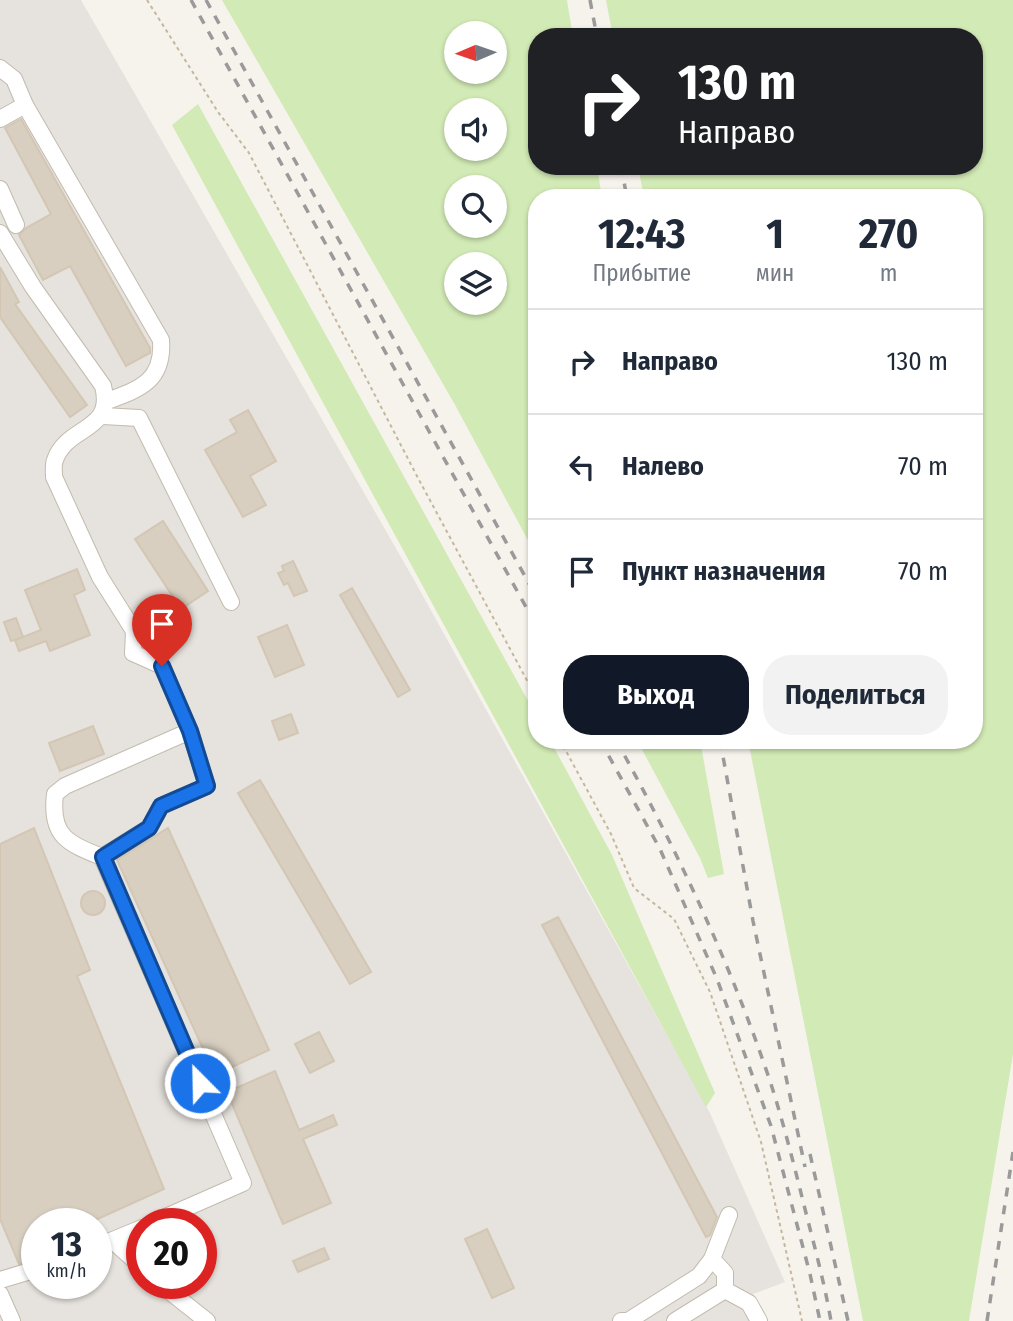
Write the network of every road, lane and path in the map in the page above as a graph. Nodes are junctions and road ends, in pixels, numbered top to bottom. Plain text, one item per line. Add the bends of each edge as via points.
1 (147, 0) edge
2 (0, 68) edge
3 (25, 105) junction
4 (0, 119) edge
5 (0, 189) edge
6 (16, 225) dead end
7 (0, 233) edge
8 (105, 408) junction
9 (231, 602) dead end
10 (528, 682) edge
11 (190, 731) junction
12 (565, 749) edge
13 (103, 857) junction
14 (186, 1208) edge
15 (729, 1215) dead end
16 (126, 1235) edge
17 (113, 1241) joint
18 (126, 1253) edge
19 (712, 1259) junction
20 (21, 1274) edge
21 (0, 1280) edge
22 (725, 1290) junction
23 (0, 1294) edge
24 (179, 1299) edge
25 (12, 1321) edge
26 (207, 1321) edge
27 (621, 1321) edge
28 (628, 1321) edge
29 (675, 1321) edge
30 (759, 1321) edge
31 (802, 1321) edge

1 - 10 path via 249,153
2 - 3 lane via 14,79
3 - 4 lane
3 - 8 lane via 161,340 162,355 152,379
5 - 6 lane
7 - 8 lane via 103,386
8 - 9 lane via 139,418
8 - 11 lane via 65,446 55,460 54,477 100,577 134,631 133,653 162,666
11 - 13 lane via 207,786 161,806 149,828
11 - 13 lane via 55,794 53,812 63,838
12 - 31 path via 634,888 674,919 710,992 761,1142
13 - 14 lane via 243,1183
15 - 19 lane
16 - 17 lane
17 - 18 lane
19 - 22 lane via 725,1273
19 - 28 lane via 699,1276
20 - 21 lane
22 - 29 lane
22 - 30 lane via 749,1303
23 - 25 lane
24 - 26 lane
27 - 28 lane

